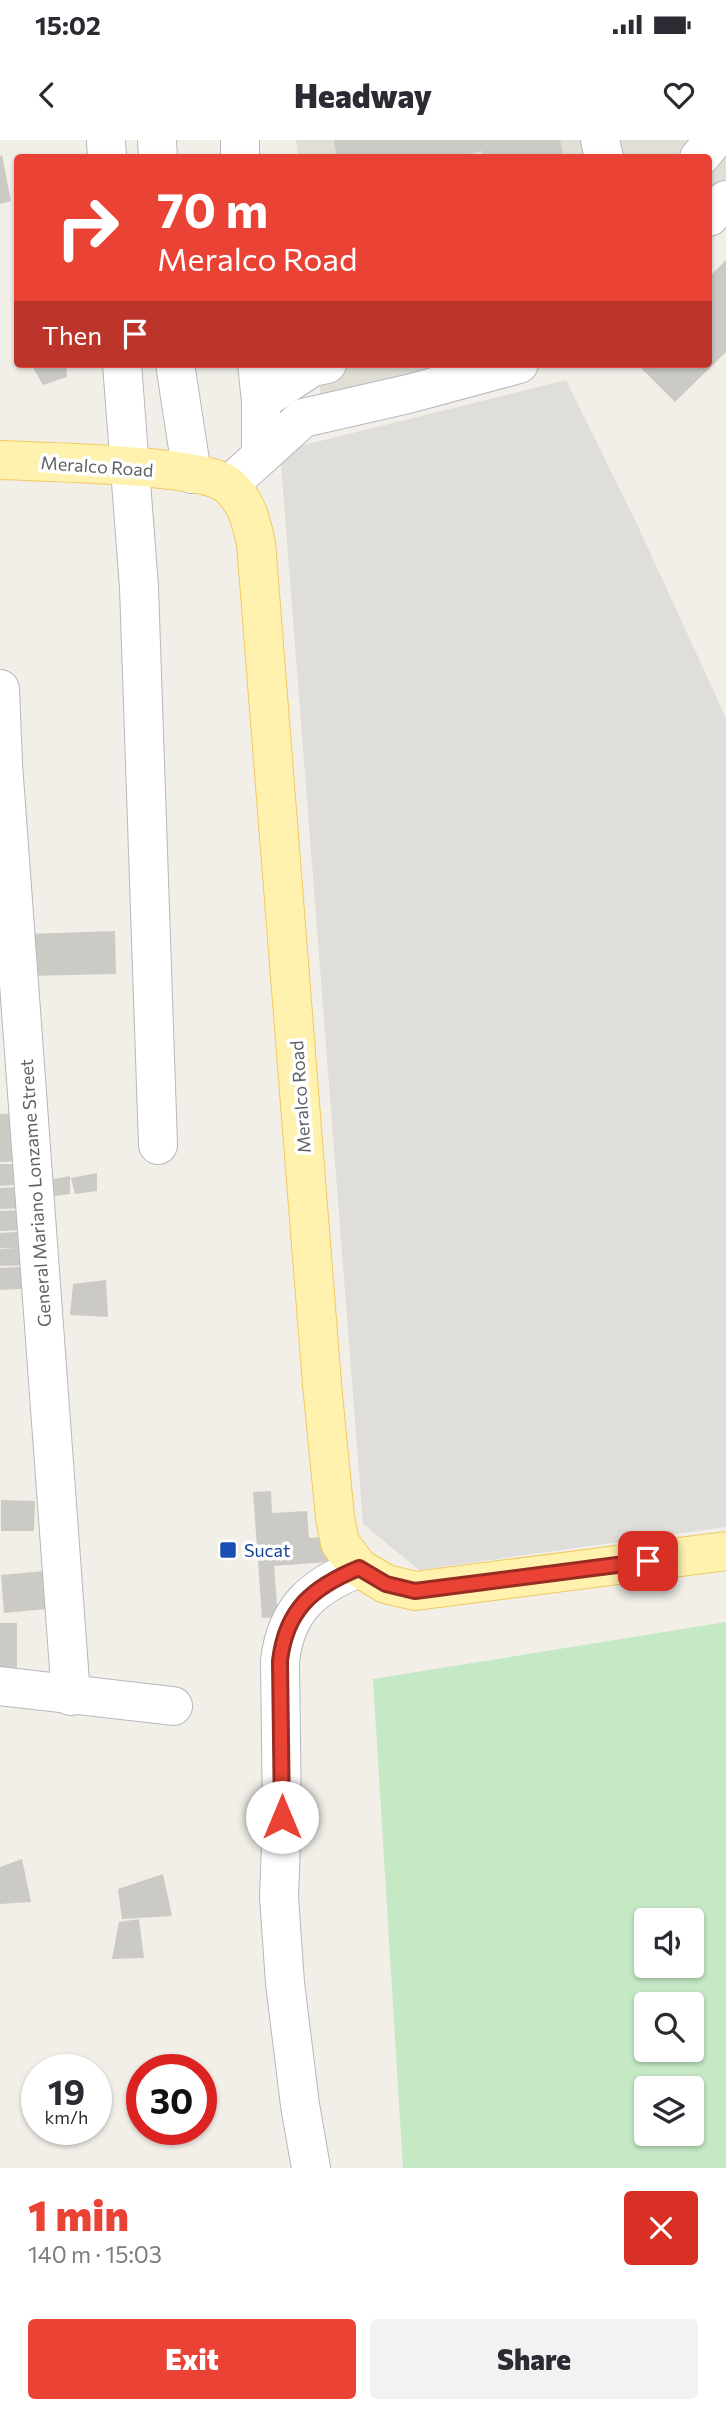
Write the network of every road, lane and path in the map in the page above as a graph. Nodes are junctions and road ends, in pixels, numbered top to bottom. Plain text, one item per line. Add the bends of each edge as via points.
1 (714, 140) edge
2 (702, 154) edge
3 (726, 200) edge
4 (712, 214) edge
5 (122, 368) edge
6 (176, 368) edge
7 (308, 368) edge
8 (504, 368) edge
9 (259, 382) edge
10 (261, 456) junction
11 (0, 460) edge
12 (131, 465) junction
13 (192, 474) junction
14 (229, 485) junction
15 (0, 689) edge
16 (158, 1145) dead end
17 (726, 1551) edge
18 (359, 1568) junction
19 (0, 1686) edge
20 (71, 1696) junction
21 (173, 1706) dead end
22 (311, 2168) edge

1 - 2 street
3 - 4 street
5 - 12 street
6 - 13 street
7 - 9 street
8 - 10 street via 303,418
9 - 10 street
10 - 14 street
11 - 12 main road, Meralco Road
12 - 13 main road, Meralco Road
12 - 16 street via 145,719
13 - 14 main road, Meralco Road
14 - 18 main road, Meralco Road via 248,509 256,544 322,1384 340,1543
15 - 20 street, General Mariano Lonzame Street
17 - 18 main road, Meralco Road via 415,1591 386,1584
18 - 22 street via 320,1587 305,1601 291,1618 280,1661 280,1909 285,1983
19 - 20 street
20 - 21 street

